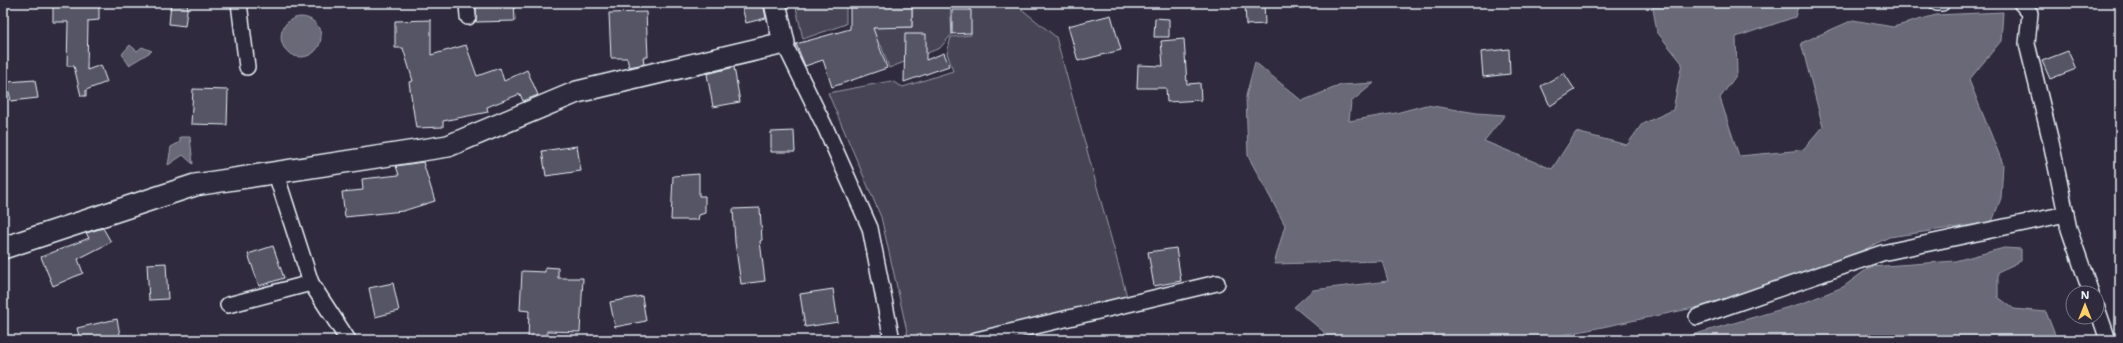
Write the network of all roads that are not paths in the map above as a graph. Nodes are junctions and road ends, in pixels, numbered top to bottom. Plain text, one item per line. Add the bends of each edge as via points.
1 (239, 3) edge
2 (775, 3) edge
3 (1937, 3) edge
4 (1942, 3) edge
5 (2021, 3) edge
6 (784, 43) junction
7 (248, 67) dead end
8 (275, 172) junction
9 (2066, 214) junction
10 (3, 248) edge
11 (311, 283) junction
12 (1217, 283) dead end
13 (2088, 285) edge
14 (228, 306) dead end
15 (1697, 317) dead end
16 (2103, 325) edge
17 (348, 340) edge
18 (892, 340) edge
19 (976, 340) edge
20 (2108, 340) edge

1 - 7 street
2 - 6 street
3 - 4 street
5 - 9 street via 2030,13 2026,44
6 - 8 street via 577,92 448,146
6 - 18 street via 870,228
8 - 10 street via 195,185
8 - 11 street
9 - 13 street
9 - 15 street via 1882,253
11 - 14 street
11 - 17 street
12 - 19 street
16 - 20 street

